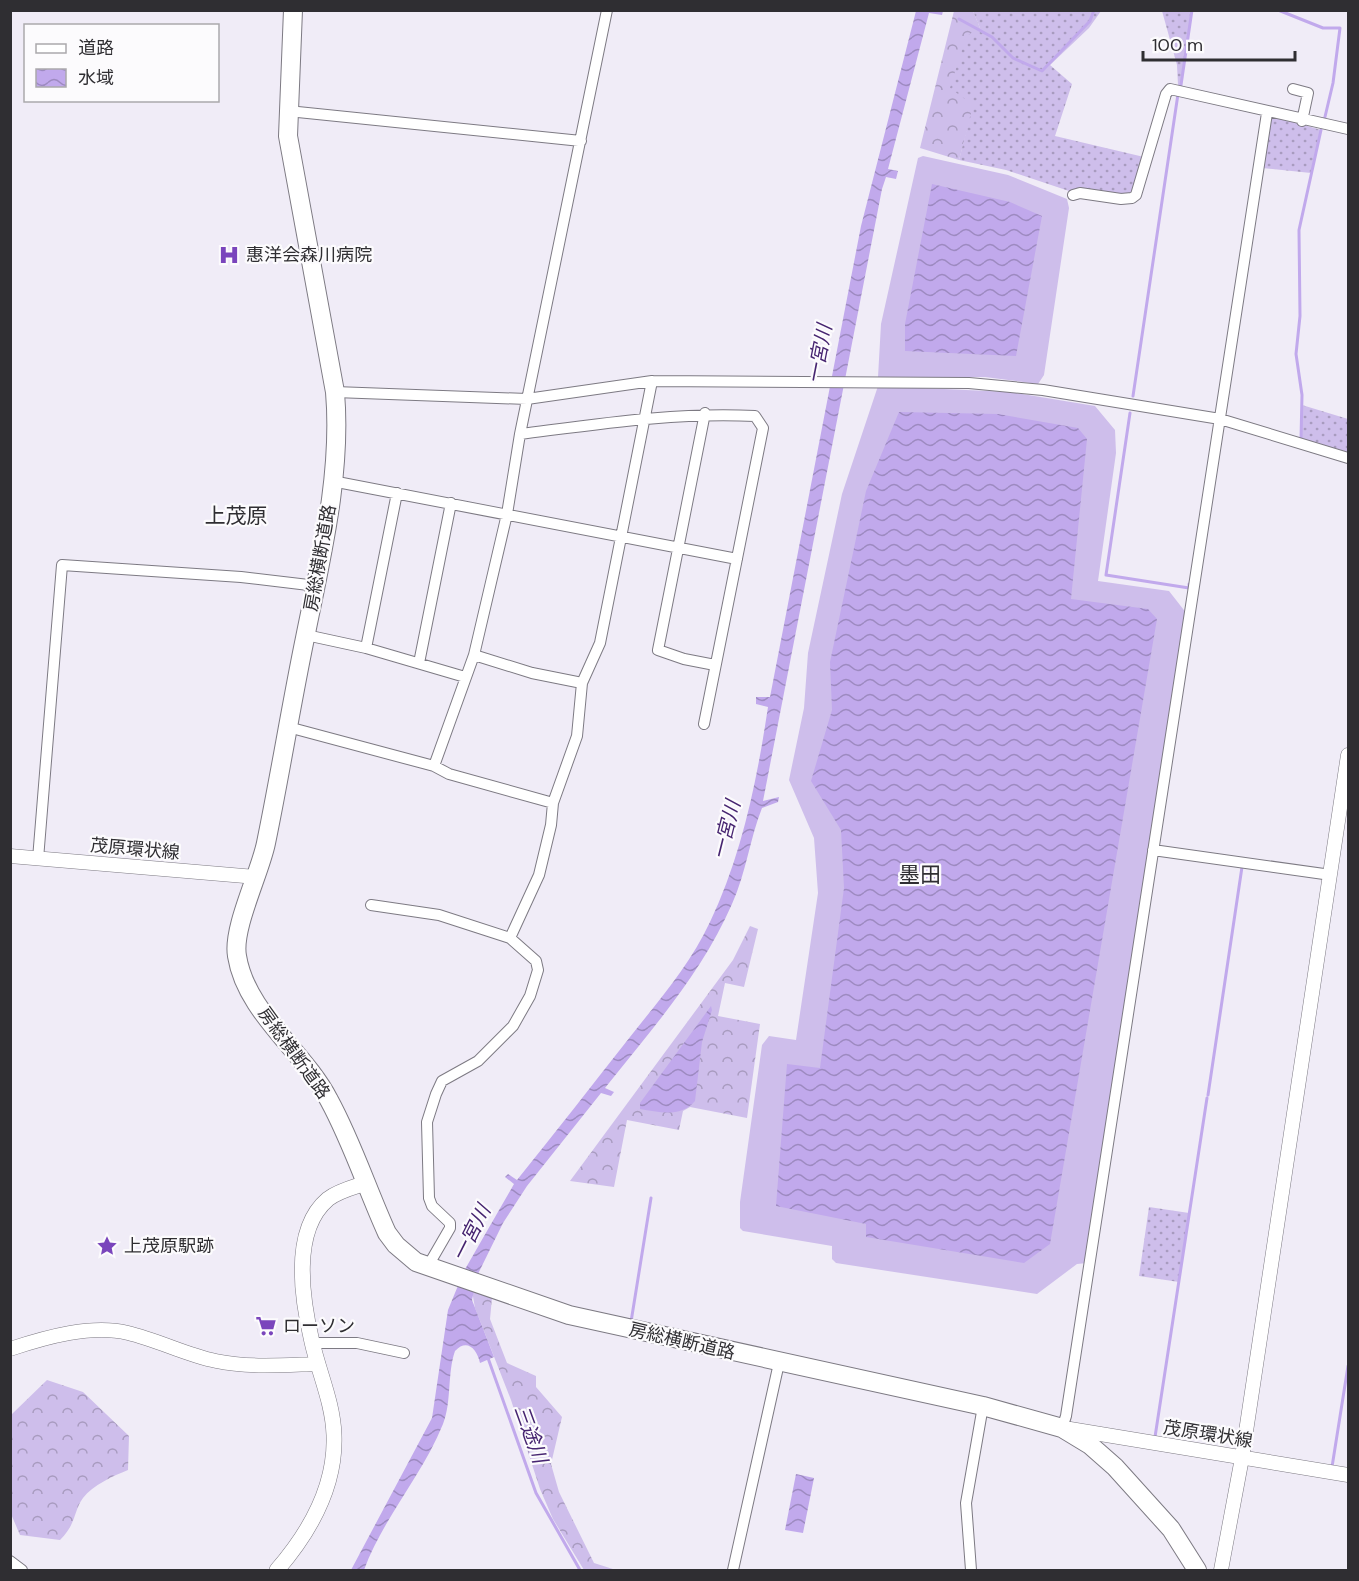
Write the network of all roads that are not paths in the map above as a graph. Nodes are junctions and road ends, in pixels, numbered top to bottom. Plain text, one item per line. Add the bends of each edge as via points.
1 (293, 10) edge
2 (607, 10) edge
3 (1293, 89) dead end
4 (288, 111) junction
5 (1267, 112) junction
6 (1302, 121) junction
7 (1348, 129) edge
8 (581, 141) junction
9 (1073, 195) dead end
10 (652, 381) junction
11 (335, 392) junction
12 (527, 399) junction
13 (705, 413) junction
14 (645, 417) junction
15 (1220, 419) junction
16 (519, 434) junction
17 (1348, 458) edge
18 (332, 481) junction
19 (397, 493) junction
20 (451, 503) junction
21 (507, 514) junction
22 (621, 536) junction
23 (679, 547) junction
24 (737, 559) junction
25 (317, 586) junction
26 (306, 635) junction
27 (366, 648) junction
28 (474, 655) junction
29 (419, 663) junction
30 (715, 664) junction
31 (465, 677) junction
32 (582, 683) junction
33 (704, 724) dead end
34 (288, 727) junction
35 (1348, 755) edge
36 (434, 766) junction
37 (553, 803) junction
38 (1153, 850) junction
39 (10, 856) edge
40 (38, 859) junction
41 (1331, 875) junction
42 (257, 877) junction
43 (371, 905) dead end
44 (510, 938) junction
45 (366, 1183) junction
46 (428, 1266) junction
47 (312, 1343) junction
48 (10, 1349) edge
49 (404, 1353) dead end
50 (779, 1363) junction
51 (318, 1364) junction
52 (983, 1406) junction
53 (1062, 1428) junction
54 (1242, 1458) junction
55 (1348, 1475) edge
56 (10, 1561) edge
57 (22, 1570) edge
58 (277, 1570) edge
59 (733, 1570) edge
60 (971, 1570) edge
61 (1197, 1570) edge
62 (1221, 1570) edge

1 - 4 highway, 房総横断道路
2 - 8 street
3 - 6 street via 1308,93
4 - 8 street
4 - 11 highway, 房総横断道路 via 288,136
5 - 6 street
5 - 9 street via 1170,89 1136,195 1126,200
5 - 15 street
6 - 7 street
8 - 12 street
10 - 12 street
10 - 14 street
10 - 15 street via 969,383 1043,390
11 - 12 street
11 - 18 highway, 房総横断道路
12 - 16 street
13 - 14 street
13 - 23 street
13 - 24 street via 755,416 763,428
14 - 16 street
14 - 22 street
15 - 17 street
15 - 38 street
16 - 21 street
18 - 19 street
18 - 25 highway, 房総横断道路
19 - 20 street
19 - 27 street
20 - 21 street
20 - 29 street
21 - 22 street
21 - 28 street
22 - 23 street
22 - 32 street via 600,643
23 - 24 street
23 - 30 street via 658,650
24 - 30 street
25 - 26 highway, 房総横断道路
25 - 40 street via 62,565
26 - 27 street
26 - 34 highway, 房総横断道路
27 - 29 street
28 - 31 street
28 - 32 street
29 - 31 street
30 - 33 street
31 - 36 street
32 - 37 street via 577,736
34 - 36 street
34 - 42 highway, 房総横断道路
35 - 41 street
36 - 37 street via 449,774
37 - 44 street via 552,825 539,875
38 - 41 street
38 - 53 street
39 - 40 street, 茂原環状線
40 - 42 street, 茂原環状線
41 - 54 street
42 - 45 highway, 房総横断道路 via 239,930 236,956 262,1010 309,1068 329,1100
43 - 44 street via 439,915
44 - 46 street via 536,961 538,970 530,996 513,1026 478,1061 442,1081 427,1122 429,1198 450,1223
45 - 46 highway, 房総横断道路 via 387,1233 416,1262
45 - 47 main road via 331,1197 311,1221 304,1257
46 - 50 highway, 房総横断道路 via 569,1315
47 - 49 street via 357,1344
47 - 51 main road
48 - 51 street via 94,1330 112,1330 219,1362
50 - 52 highway, 房総横断道路
50 - 59 street
51 - 58 main road via 332,1414 330,1474 311,1522
52 - 53 highway, 房総横断道路
52 - 60 street via 966,1503
53 - 54 street, 茂原環状線
53 - 61 highway, 房総横断道路 via 1115,1467 1171,1528
54 - 55 street, 茂原環状線
54 - 62 street
56 - 57 street

